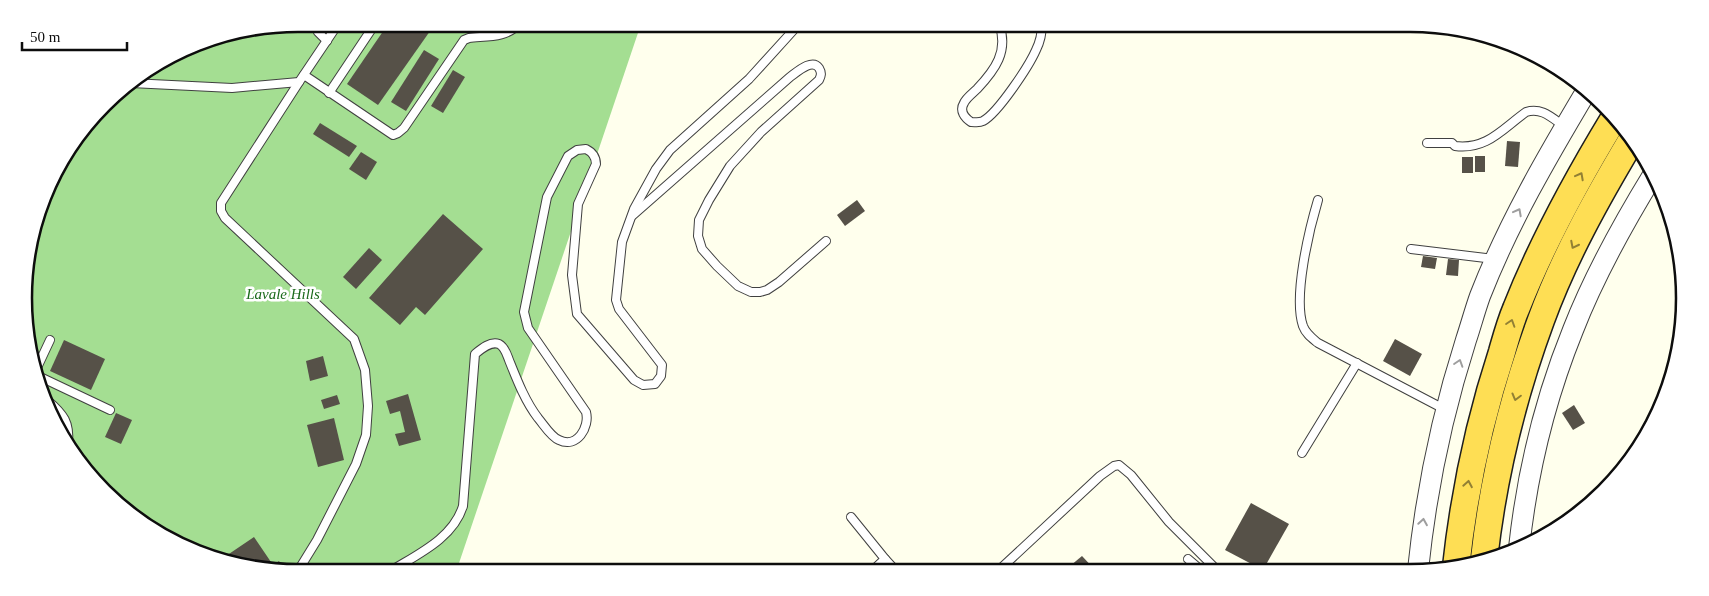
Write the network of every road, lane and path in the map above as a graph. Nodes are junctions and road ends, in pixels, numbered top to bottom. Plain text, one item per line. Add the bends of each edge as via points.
1 (318, 32) edge
2 (333, 32) edge
3 (369, 32) edge
4 (509, 32) edge
5 (792, 32) edge
6 (1001, 32) edge
7 (1041, 32) edge
8 (327, 41) junction
9 (301, 79) junction
10 (141, 83) edge
11 (329, 92) junction
12 (1584, 96) edge
13 (1611, 123) edge
14 (1565, 127) junction
15 (1427, 143) dead end
16 (1629, 145) edge
17 (1649, 182) edge
18 (1318, 200) dead end
19 (631, 218) junction
20 (826, 241) dead end
21 (1411, 250) dead end
22 (1496, 260) junction
23 (50, 340) dead end
24 (41, 361) edge
25 (1357, 364) junction
26 (45, 378) edge
27 (110, 410) dead end
28 (1446, 410) junction
29 (59, 413) edge
30 (69, 432) edge
31 (1302, 453) dead end
32 (851, 517) dead end
33 (1520, 540) edge
34 (1485, 552) edge
35 (886, 559) junction
36 (1188, 559) dead end
37 (1457, 559) edge
38 (302, 564) edge
39 (401, 564) edge
40 (880, 564) edge
41 (890, 564) edge
42 (1006, 564) edge
43 (1194, 564) edge
44 (1211, 564) edge
45 (1419, 564) edge

1 - 8 lane
2 - 8 lane
3 - 11 lane
4 - 11 lane via 464,40 404,128 396,134 392,135
5 - 19 lane via 749,79 670,150 643,190
6 - 7 lane via 998,61 990,75 964,102 963,115 972,122 985,120 1003,101 1035,52
8 - 9 lane
9 - 10 lane via 232,88
9 - 11 lane
9 - 38 lane via 220,203 224,218 354,339 365,370 366,435 356,464
12 - 14 street
37 -> 13 highway via 1473,457 1516,310 1547,237
14 - 15 lane via 1542,111 1532,110 1486,142 1472,147
22 -> 14 street via 1513,221
16 -> 34 highway via 1572,248 1541,319 1500,463
17 - 33 street via 1603,263 1572,331 1531,470
18 - 25 lane via 1304,260 1301,317 1309,336
19 - 20 lane via 790,77 809,64 819,69 820,80 761,132 730,166 699,220 698,236 702,249 717,266 738,286 751,292 760,292 779,282
19 - 39 lane via 622,242 616,300 619,310 662,365 658,380 649,386 637,384 577,314 572,275 578,204 596,161 586,148 577,150 568,156 547,197 524,312 528,328 586,412 587,426 572,442 556,439 518,386 505,349 500,344 493,344 481,349 475,354 460,516 441,538
21 - 22 lane
28 -> 22 street via 1480,297
23 - 24 lane
25 - 28 lane
25 - 31 lane
26 - 27 lane
45 -> 28 street via 1422,525
29 - 30 lane
32 - 35 lane
35 - 40 lane
35 - 41 lane
36 - 43 lane
42 - 44 lane via 1100,476 1119,465

